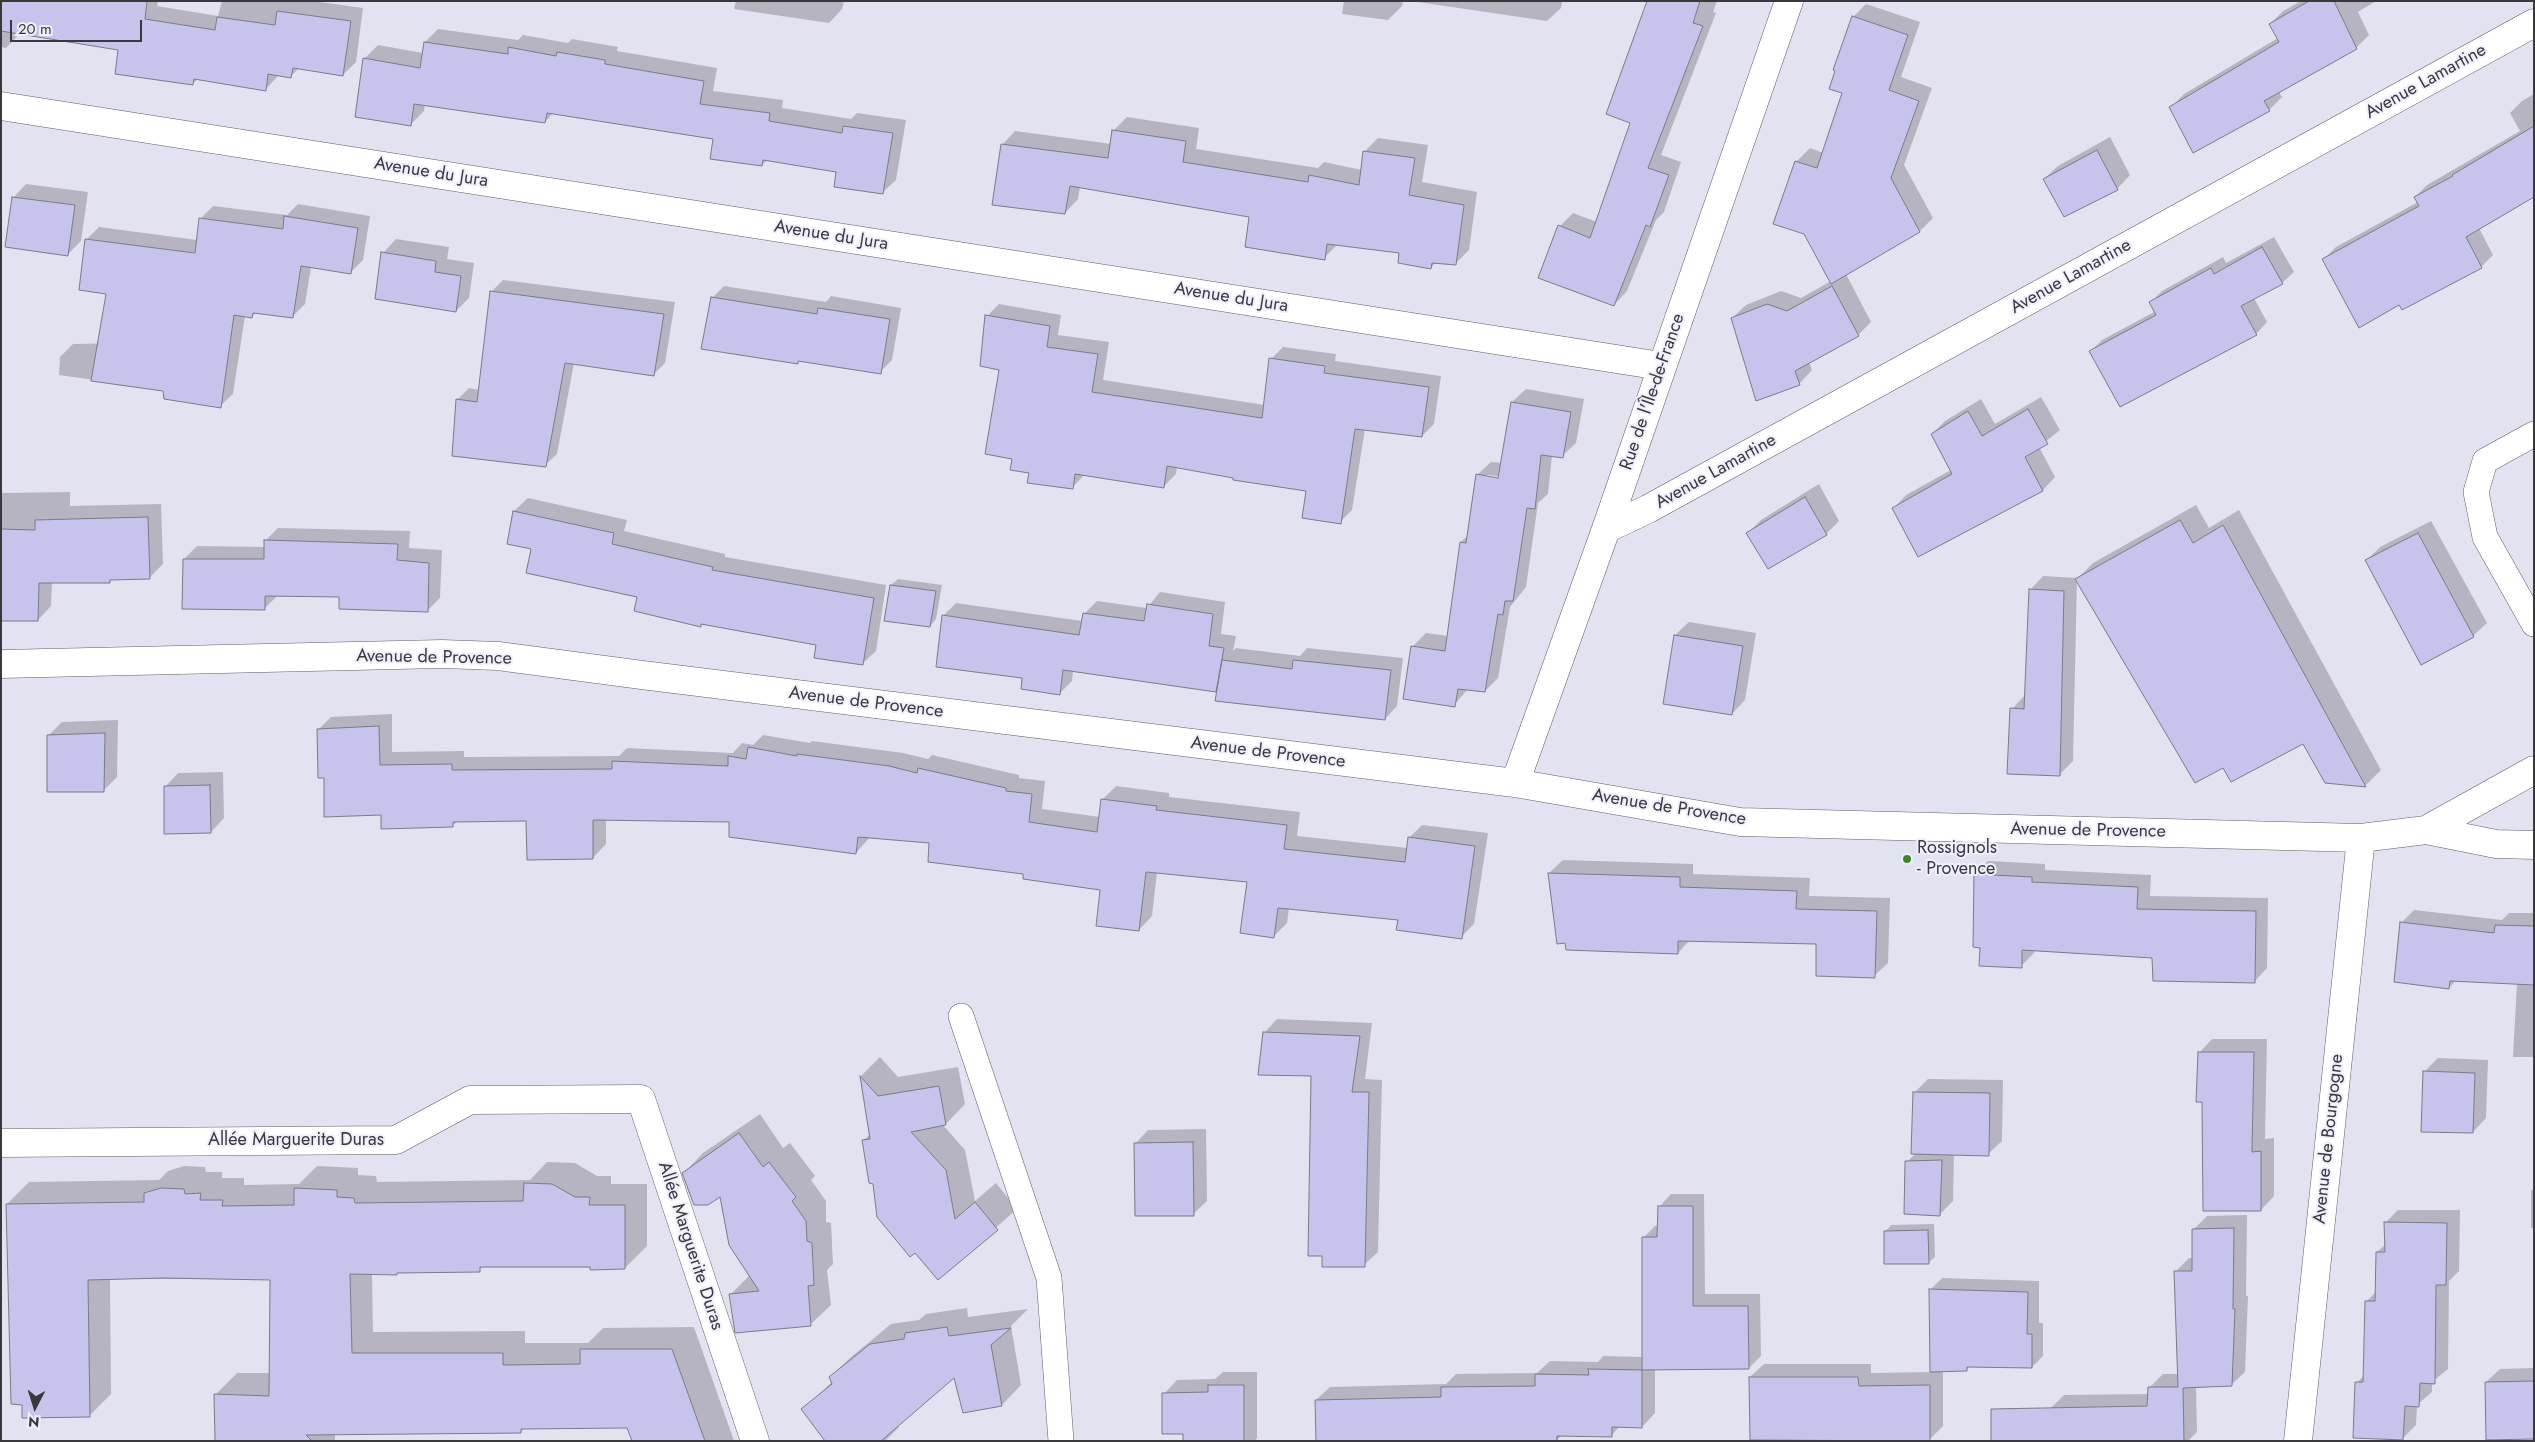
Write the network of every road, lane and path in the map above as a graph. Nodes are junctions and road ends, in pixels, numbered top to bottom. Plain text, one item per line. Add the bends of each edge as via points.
1 (1789, 1) edge
2 (2534, 23) edge
3 (1, 106) edge
4 (1661, 366) junction
5 (2534, 434) edge
6 (1606, 529) junction
7 (2534, 624) edge
8 (1, 664) edge
9 (2534, 770) edge
10 (1514, 783) junction
11 (2426, 830) junction
12 (2361, 838) junction
13 (2534, 844) edge
14 (961, 1016) dead end
15 (1, 1143) edge
16 (755, 1441) edge
17 (1061, 1441) edge
18 (2298, 1441) edge

1 - 4 street, Rue de l'Île-de-France
2 - 6 street, Avenue Lamartine via 1657,505
3 - 4 street, Avenue du Jura
4 - 6 street, Rue de l'Île-de-France
5 - 7 lane via 2484,461 2476,492 2485,537
6 - 10 street, Rue de l'Île-de-France
8 - 10 street, Avenue de Provence via 442,654 498,656
9 - 11 street
10 - 12 street, Avenue de Provence via 1740,822
11 - 12 street, Avenue de Provence
11 - 13 street, Avenue de Provence via 2496,844
12 - 18 street, Avenue de Bourgogne
14 - 17 lane via 1049,1278
15 - 16 street, Allée Marguerite Duras via 396,1140 470,1100 641,1099

